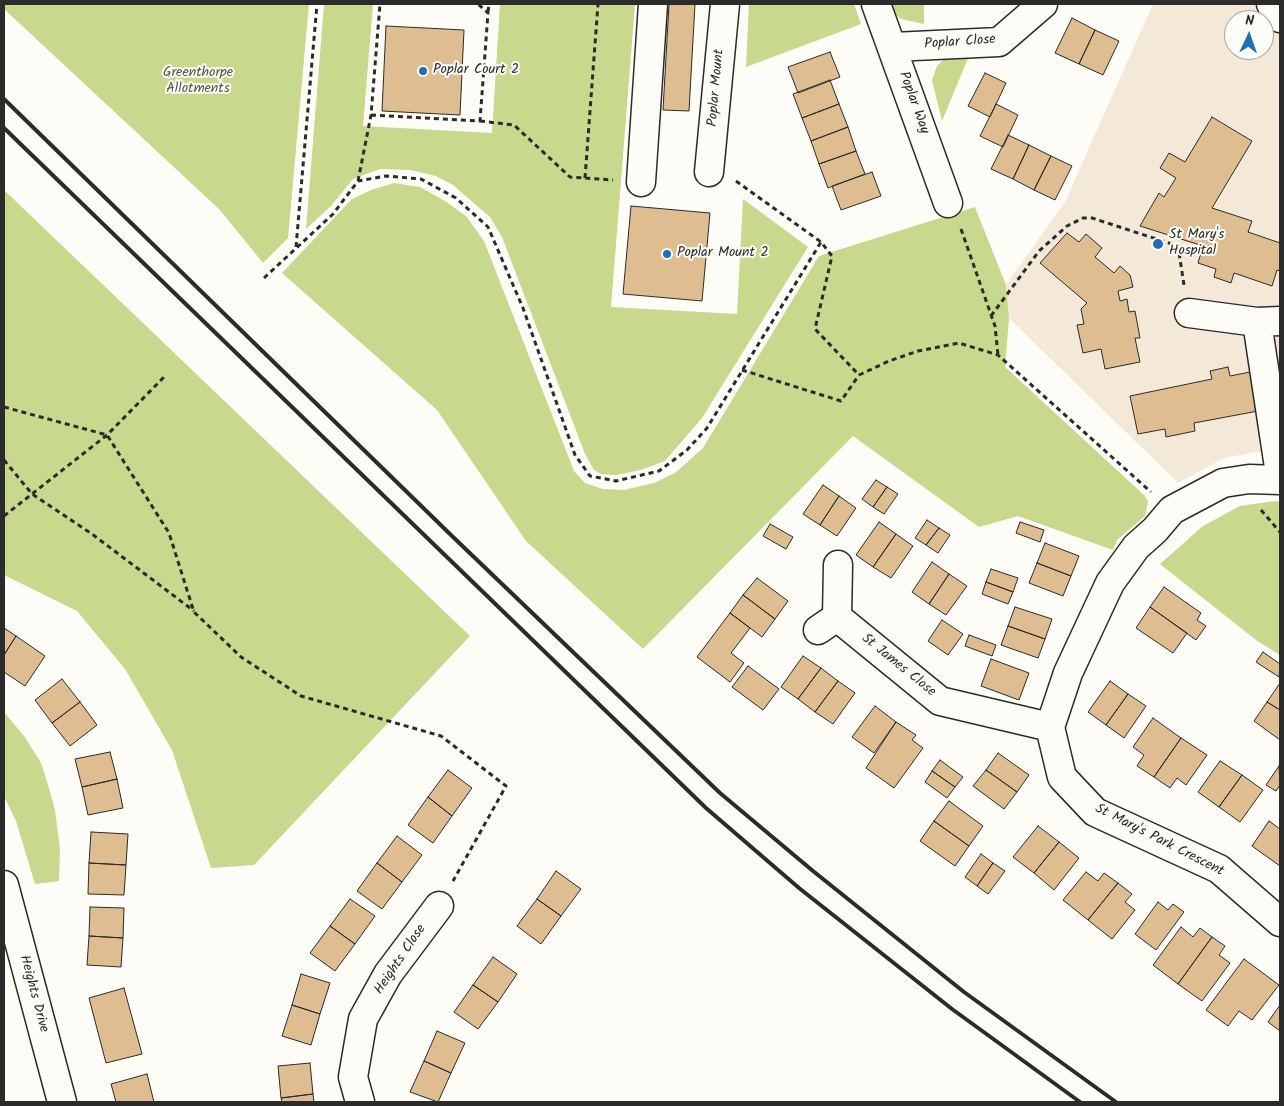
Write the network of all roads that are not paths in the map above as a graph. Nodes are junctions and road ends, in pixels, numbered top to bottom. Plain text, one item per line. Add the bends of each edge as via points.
1 (653, 4) edge
2 (725, 4) edge
3 (876, 4) edge
4 (1043, 4) edge
5 (1271, 4) edge
6 (1280, 18) edge
7 (893, 47) junction
8 (709, 172) road end
9 (640, 182) dead end
10 (948, 203) road end
11 (1189, 312) road end
12 (1269, 321) edge
13 (1280, 474) edge
14 (1280, 480) edge
15 (838, 565) dead end
16 (1050, 727) junction
17 (4, 888) edge
18 (439, 906) road end
19 (1280, 922) edge
20 (62, 1102) edge
21 (360, 1102) edge

1 - 9 street
2 - 8 street, Poplar Mount
3 - 7 street, Poplar Way
4 - 7 street, Poplar Close via 999,42
5 - 6 street
7 - 10 street, Poplar Way
11 - 12 street
12 - 13 street
14 - 16 street via 1249,478 1223,483 1172,510 1136,547 1110,583 1068,672
15 - 16 street, St James Close via 828,624 940,701
16 - 19 street, St Mary's Park Crescent via 1062,777 1095,812 1219,868
17 - 20 street, Heights Drive
18 - 21 street, Heights Close via 388,974 363,1020 353,1077

